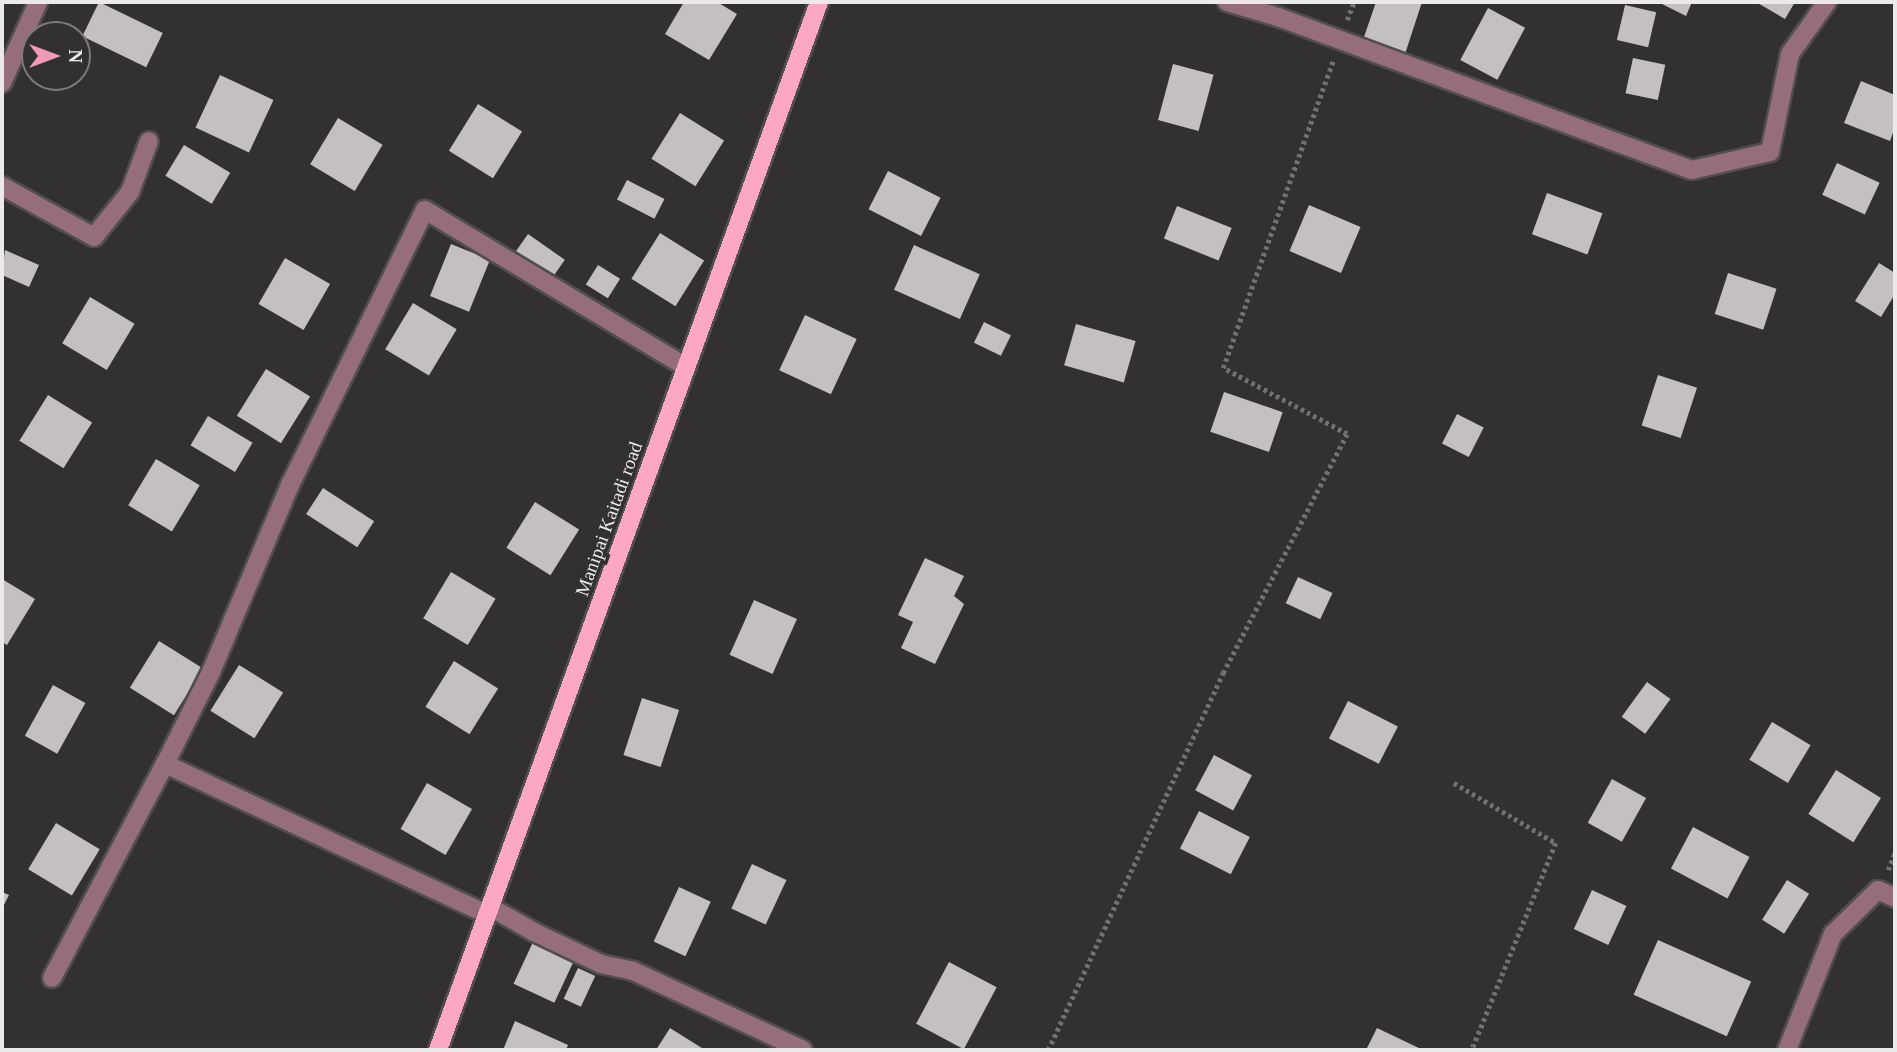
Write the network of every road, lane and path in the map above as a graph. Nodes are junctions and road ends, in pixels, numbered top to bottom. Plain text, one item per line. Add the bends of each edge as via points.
1 (38, 2) edge
2 (820, 2) edge
3 (1227, 2) edge
4 (1828, 2) edge
5 (1340, 40) junction
6 (2, 83) edge
7 (149, 141) dead end
8 (2, 186) edge
9 (687, 367) junction
10 (165, 764) junction
11 (1454, 783) dead end
12 (1895, 898) edge
13 (489, 910) junction
14 (52, 978) dead end
15 (438, 1050) edge
16 (803, 1050) edge
17 (1048, 1050) edge
18 (1472, 1050) edge
19 (1787, 1050) edge

1 - 6 street
2 - 9 main road, Manipai Kaitadi road
3 - 5 street
4 - 5 street via 1790,54 1770,152 1692,170
5 - 17 path via 1223,368 1346,434 1223,673
7 - 8 street via 130,192 93,237
9 - 10 street via 425,211 291,484 211,672
9 - 13 main road, Manipai Kaitadi road
10 - 13 street
10 - 14 street
11 - 18 path via 1556,844
12 - 19 street via 1878,890 1833,934
13 - 15 main road, Manipai Kaitadi road
13 - 16 street via 601,964 633,971

